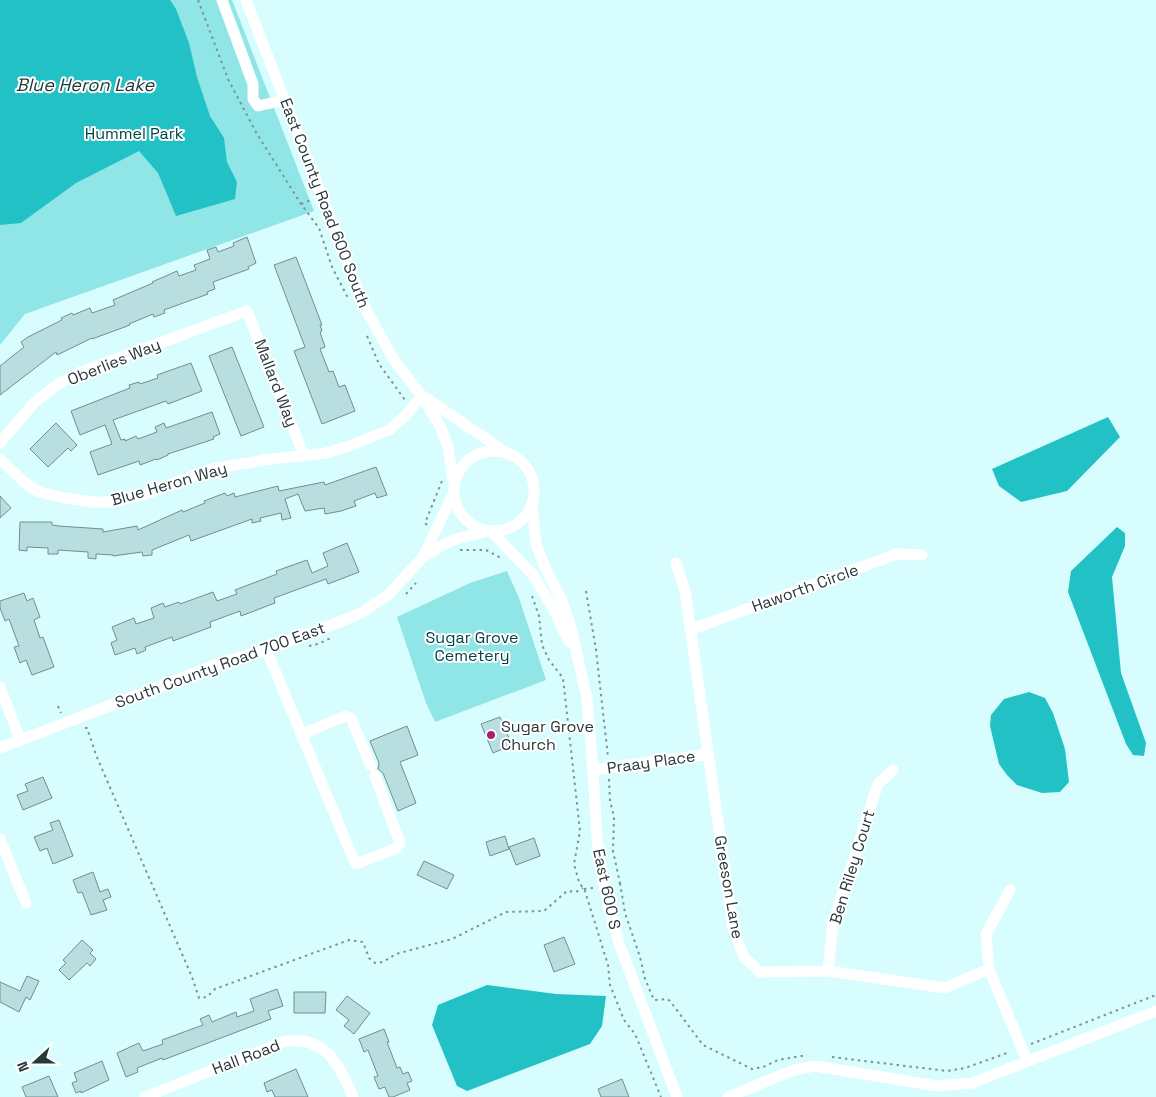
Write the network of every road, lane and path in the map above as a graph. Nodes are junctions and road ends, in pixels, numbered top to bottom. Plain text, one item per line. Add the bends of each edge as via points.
1 (222, 0) edge
2 (246, 0) edge
3 (284, 100) junction
4 (301, 204) dead end
5 (349, 300) dead end
6 (247, 311) joint
7 (365, 333) dead end
8 (422, 396) junction
9 (412, 408) junction
10 (0, 443) edge
11 (504, 452) junction
12 (304, 456) junction
13 (0, 459) edge
14 (442, 473) dead end
15 (454, 488) junction
16 (532, 506) junction
17 (435, 531) junction
18 (490, 531) junction
19 (448, 542) junction
20 (922, 555) dead end
21 (423, 557) junction
22 (504, 560) dead end
23 (676, 563) dead end
24 (586, 591) dead end
25 (531, 592) dead end
26 (690, 630) junction
27 (266, 649) junction
28 (581, 672) junction
29 (0, 687) edge
30 (78, 730) dead end
31 (301, 735) junction
32 (20, 739) junction
33 (0, 748) edge
34 (708, 754) junction
35 (609, 768) junction
36 (593, 770) junction
37 (893, 770) dead end
38 (0, 839) edge
39 (620, 883) junction
40 (604, 886) junction
41 (583, 889) junction
42 (1010, 890) dead end
43 (26, 903) dead end
44 (989, 969) junction
45 (828, 971) junction
46 (1156, 994) edge
47 (1156, 1010) edge
48 (1022, 1047) junction
49 (815, 1056) dead end
50 (824, 1056) dead end
51 (1027, 1061) junction
52 (172, 1092) edge
53 (145, 1097) edge
54 (352, 1097) edge
55 (661, 1097) edge
56 (677, 1097) edge
57 (728, 1097) edge

1 - 3 street via 253,84 253,99 258,106
2 - 3 street, East County Road 600 South
3 - 8 street, East County Road 600 South via 365,308 394,360
4 - 5 path via 319,228 332,267
6 - 10 street, Oberlies Way via 80,372 34,403
6 - 12 street, Mallard Way
7 - 9 path via 379,364
8 - 9 street, Blue Heron Way
8 - 11 street, East County Road 600 South
8 - 15 street, East County Road 600 South via 445,437
9 - 12 street, Blue Heron Way via 389,430 377,436 326,453
11 - 15 street via 484,452 472,457 462,466
11 - 16 street via 522,462 531,475 534,490
12 - 13 street, Blue Heron Way via 212,469 143,495 112,502 93,502 39,492
14 - 17 path via 426,524
15 - 17 street, South County Road 700 East
15 - 18 street via 456,505 463,517 474,526
16 - 18 street via 518,524
16 - 28 street via 536,544 571,626
17 - 21 street, South County Road 700 East
18 - 19 street, South County Road 700 East
18 - 28 street via 540,586 563,627
19 - 21 street, South County Road 700 East
19 - 22 path via 458,550 486,550
20 - 26 street, Haworth Circle via 897,554
21 - 27 street, South County Road 700 East via 389,594 363,612
23 - 26 street, Greeson Lane via 685,591
24 - 35 path
25 - 41 path via 539,616 542,645 562,678 580,831 574,864
26 - 34 street, Greeson Lane
27 - 31 street
27 - 32 street, South County Road 700 East
28 - 36 street, East 600 S via 587,699
29 - 32 street
30 - 41 path via 87,728 199,998 349,940 363,942 369,958 375,963 383,962 396,954 452,939 506,912 544,910 567,891
31 - 31 street via 354,862 359,864 397,848 400,844 351,718 345,716
32 - 33 street, South County Road 700 East
34 - 35 street, Praay Place
34 - 45 street, Greeson Lane via 733,928 744,958 760,972
35 - 36 street, Praay Place
35 - 39 path via 614,817 613,851
36 - 40 street, East 600 S
37 - 45 street, Ben Riley Court via 878,784 833,923
38 - 43 street
39 - 40 path
39 - 49 path via 625,913 654,1000 667,999 703,1045 752,1069 797,1056
40 - 41 path
40 - 56 street, East 600 S via 620,946
41 - 55 path via 608,965 610,985 624,1020 636,1034
42 - 44 street via 986,934
44 - 45 street, Greeson Lane via 944,988
44 - 48 street
46 - 48 path
47 - 51 street
48 - 50 path via 948,1071
48 - 51 street
51 - 57 street via 972,1083 937,1086 815,1066 794,1070
52 - 53 street, Hall Road
52 - 54 street, Hall Road via 283,1042 301,1040 327,1052 343,1072

